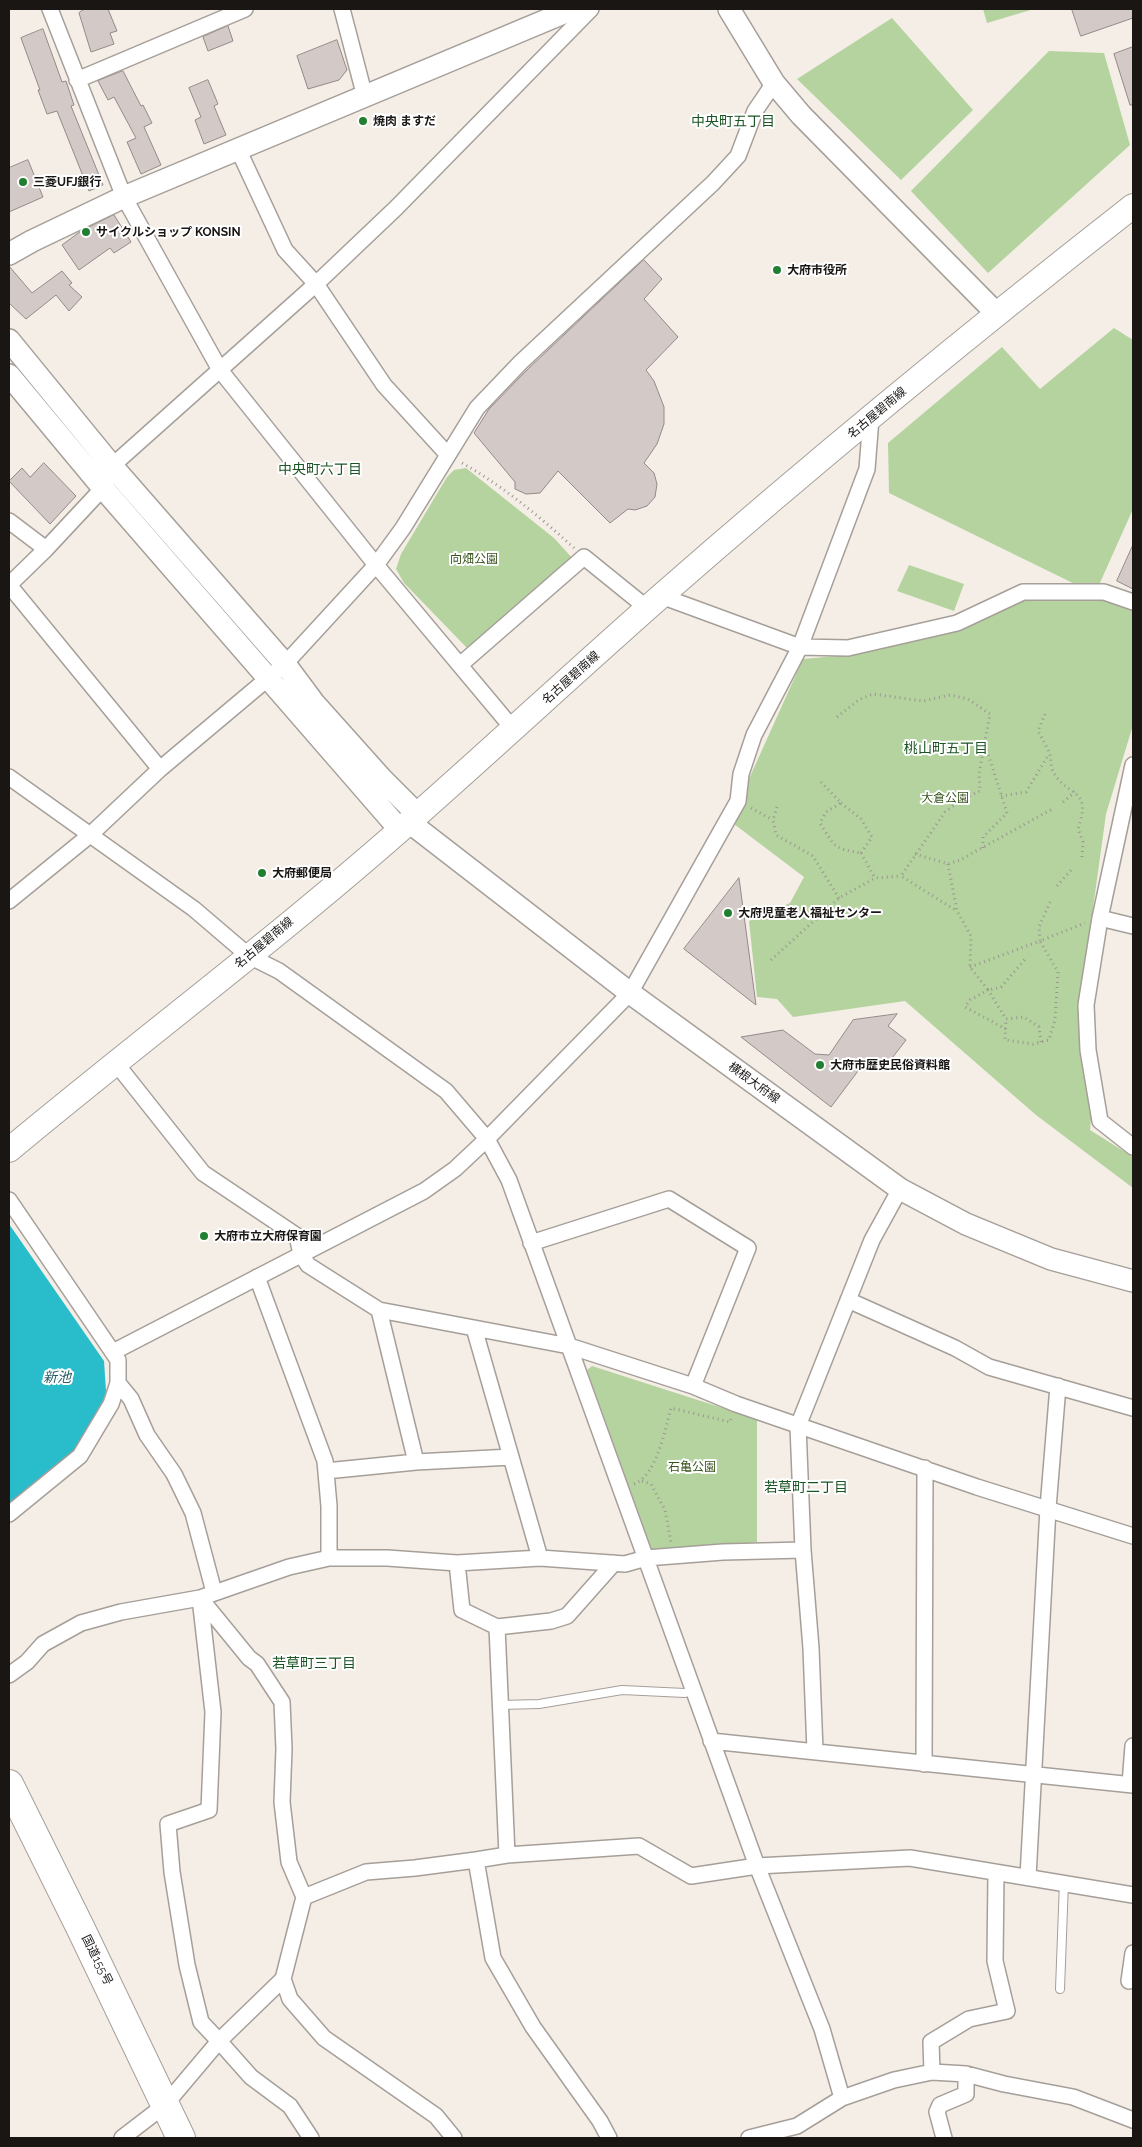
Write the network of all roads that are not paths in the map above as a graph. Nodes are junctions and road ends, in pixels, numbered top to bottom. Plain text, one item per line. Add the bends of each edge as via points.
1 (50, 9) edge
2 (245, 9) edge
3 (342, 9) edge
4 (573, 9) edge
5 (591, 9) edge
6 (729, 9) edge
7 (77, 80) junction
8 (774, 82) junction
9 (365, 97) junction
10 (238, 149) junction
11 (124, 197) junction
12 (1133, 206) edge
13 (9, 254) edge
14 (316, 284) junction
15 (996, 313) junction
16 (9, 340) edge
17 (220, 370) junction
18 (9, 374) edge
19 (871, 418) junction
20 (448, 455) junction
21 (112, 466) junction
22 (103, 488) junction
23 (9, 522) edge
24 (46, 549) junction
25 (376, 565) junction
26 (9, 585) edge
27 (654, 602) junction
28 (1133, 602) edge
29 (800, 647) junction
30 (285, 664) junction
31 (460, 665) junction
32 (269, 678) junction
33 (514, 730) junction
34 (1133, 765) edge
35 (160, 769) junction
36 (9, 777) edge
37 (1127, 819) edge
38 (409, 822) junction
39 (90, 835) junction
40 (9, 901) edge
41 (1094, 920) junction
42 (1133, 926) edge
43 (249, 956) junction
44 (630, 993) junction
45 (115, 1062) junction
46 (487, 1139) junction
47 (1133, 1147) edge
48 (9, 1150) edge
49 (900, 1189) junction
50 (9, 1200) edge
51 (531, 1243) junction
52 (301, 1254) junction
53 (257, 1277) junction
54 (1133, 1281) edge
55 (848, 1300) junction
56 (379, 1310) junction
57 (474, 1328) junction
58 (569, 1346) junction
59 (113, 1352) junction
60 (118, 1383) junction
61 (693, 1386) junction
62 (1058, 1386) junction
63 (1133, 1408) edge
64 (798, 1426) junction
65 (511, 1457) junction
66 (416, 1462) junction
67 (925, 1468) junction
68 (326, 1471) junction
69 (1048, 1508) junction
70 (9, 1514) edge
71 (1133, 1536) edge
72 (803, 1550) junction
73 (328, 1558) junction
74 (540, 1558) junction
75 (646, 1558) junction
76 (457, 1563) junction
77 (614, 1563) junction
78 (207, 1595) junction
79 (497, 1627) junction
80 (9, 1675) edge
81 (694, 1690) junction
82 (500, 1705) junction
83 (711, 1741) junction
84 (1133, 1746) edge
85 (815, 1751) junction
86 (924, 1764) junction
87 (1034, 1774) junction
88 (9, 1784) edge
89 (1131, 1785) edge
90 (508, 1856) junction
91 (476, 1860) junction
92 (757, 1866) junction
93 (996, 1874) junction
94 (1028, 1877) junction
95 (1064, 1882) junction
96 (1133, 1895) edge
97 (304, 1897) junction
98 (1133, 1953) edge
99 (283, 1980) junction
100 (1128, 1981) dead end
101 (1060, 1989) dead end
102 (219, 2041) junction
103 (932, 2072) junction
104 (966, 2074) junction
105 (842, 2098) junction
106 (165, 2105) junction
107 (1133, 2120) edge
108 (122, 2138) edge
109 (181, 2138) edge
110 (311, 2138) edge
111 (454, 2138) edge
112 (609, 2138) edge
113 (749, 2138) edge
114 (944, 2138) edge

1 - 7 street
2 - 7 street
3 - 9 street
4 - 9 street
5 - 14 street via 396,208
6 - 8 street
7 - 11 street
8 - 15 street via 801,115
8 - 20 street via 755,111 738,156 521,362 477,408
9 - 10 street
10 - 11 street
10 - 14 street via 285,250
11 - 13 street
11 - 17 street
12 - 15 main road, 名古屋碧南線
14 - 17 street
14 - 20 street via 384,385
15 - 19 main road, 名古屋碧南線
16 - 21 street
17 - 21 street
17 - 25 street
18 - 22 street
19 - 27 main road, 名古屋碧南線
19 - 29 street via 866,469
20 - 25 street
21 - 22 street
21 - 30 street
22 - 24 street
22 - 32 street
23 - 24 street
24 - 26 street
25 - 30 street
25 - 31 street
26 - 35 street
27 - 29 street
27 - 31 street via 584,557
27 - 33 main road, 名古屋碧南線
28 - 29 street via 1104,592 1023,592 956,623 848,648
29 - 44 street via 754,734 738,801
30 - 32 street
30 - 38 street via 314,703 382,779
31 - 33 street
32 - 35 street
32 - 38 street
33 - 38 main road, 名古屋碧南線
34 - 37 street
35 - 39 street
36 - 39 street
37 - 41 street
38 - 43 main road, 名古屋碧南線
38 - 44 street, 横根大府線
39 - 40 street
39 - 43 street via 194,909
41 - 42 street
41 - 47 street via 1086,1005 1088,1050 1100,1121
43 - 45 main road, 名古屋碧南線
43 - 46 street via 279,971 446,1091
44 - 46 street
44 - 49 street, 横根大府線
45 - 48 main road, 名古屋碧南線
45 - 52 street via 203,1173 297,1236
46 - 51 street via 509,1180
46 - 52 street via 455,1169 424,1191
49 - 54 street, 横根大府線 via 966,1224 1051,1259
49 - 55 street via 872,1240
50 - 59 street
51 - 58 street
51 - 61 street via 669,1199 748,1248
52 - 53 street
52 - 56 street via 308,1264
53 - 59 street
53 - 68 street via 315,1432
55 - 62 street via 955,1348 989,1367
55 - 64 street
56 - 57 street
56 - 66 street
57 - 58 street
57 - 65 street
58 - 61 street
58 - 75 street
59 - 60 street via 118,1360
60 - 70 street via 111,1404 80,1456
60 - 78 street via 131,1399 147,1435 174,1474 193,1513
61 - 64 street
62 - 63 street
62 - 69 street
64 - 67 street
64 - 72 street
65 - 66 street
65 - 74 street
66 - 68 street
67 - 69 street
67 - 86 street
68 - 73 street
69 - 71 street
69 - 87 street
72 - 75 street
72 - 85 street
73 - 76 street
73 - 78 street via 289,1567
74 - 76 street
74 - 77 street
75 - 77 street via 625,1564
75 - 81 street
76 - 79 street via 462,1610
77 - 79 street via 568,1616
78 - 80 street via 81,1623 44,1644
78 - 97 street via 282,1702 284,1820 289,1862
78 - 102 street via 213,1712 209,1810 168,1824 172,1872 201,2022
79 - 82 street
81 - 82 lane via 685,1693 622,1690 539,1704
81 - 83 street
82 - 90 street
83 - 85 street
83 - 92 street
84 - 89 street
85 - 86 street
86 - 87 street
87 - 89 street
87 - 94 street
88 - 106 highway, 国道155号
90 - 91 street
90 - 92 street via 639,1846 691,1876
91 - 97 street via 366,1872
91 - 112 street via 493,1958 533,2027
92 - 93 street via 910,1858
92 - 105 street via 822,2028
93 - 94 street
93 - 103 street via 995,1960 1007,2011 969,2019 931,2042
94 - 95 street
95 - 96 street
95 - 101 lane
97 - 99 street
98 - 100 street
99 - 102 street
99 - 111 street via 290,1999 324,2038 436,2116
102 - 106 street
102 - 110 street via 251,2077 290,2106
103 - 104 street
103 - 105 street via 894,2080
104 - 107 street via 1073,2097
104 - 114 street via 966,2094 940,2105 937,2112
105 - 113 street via 796,2126
106 - 108 street
106 - 109 highway, 国道155号

